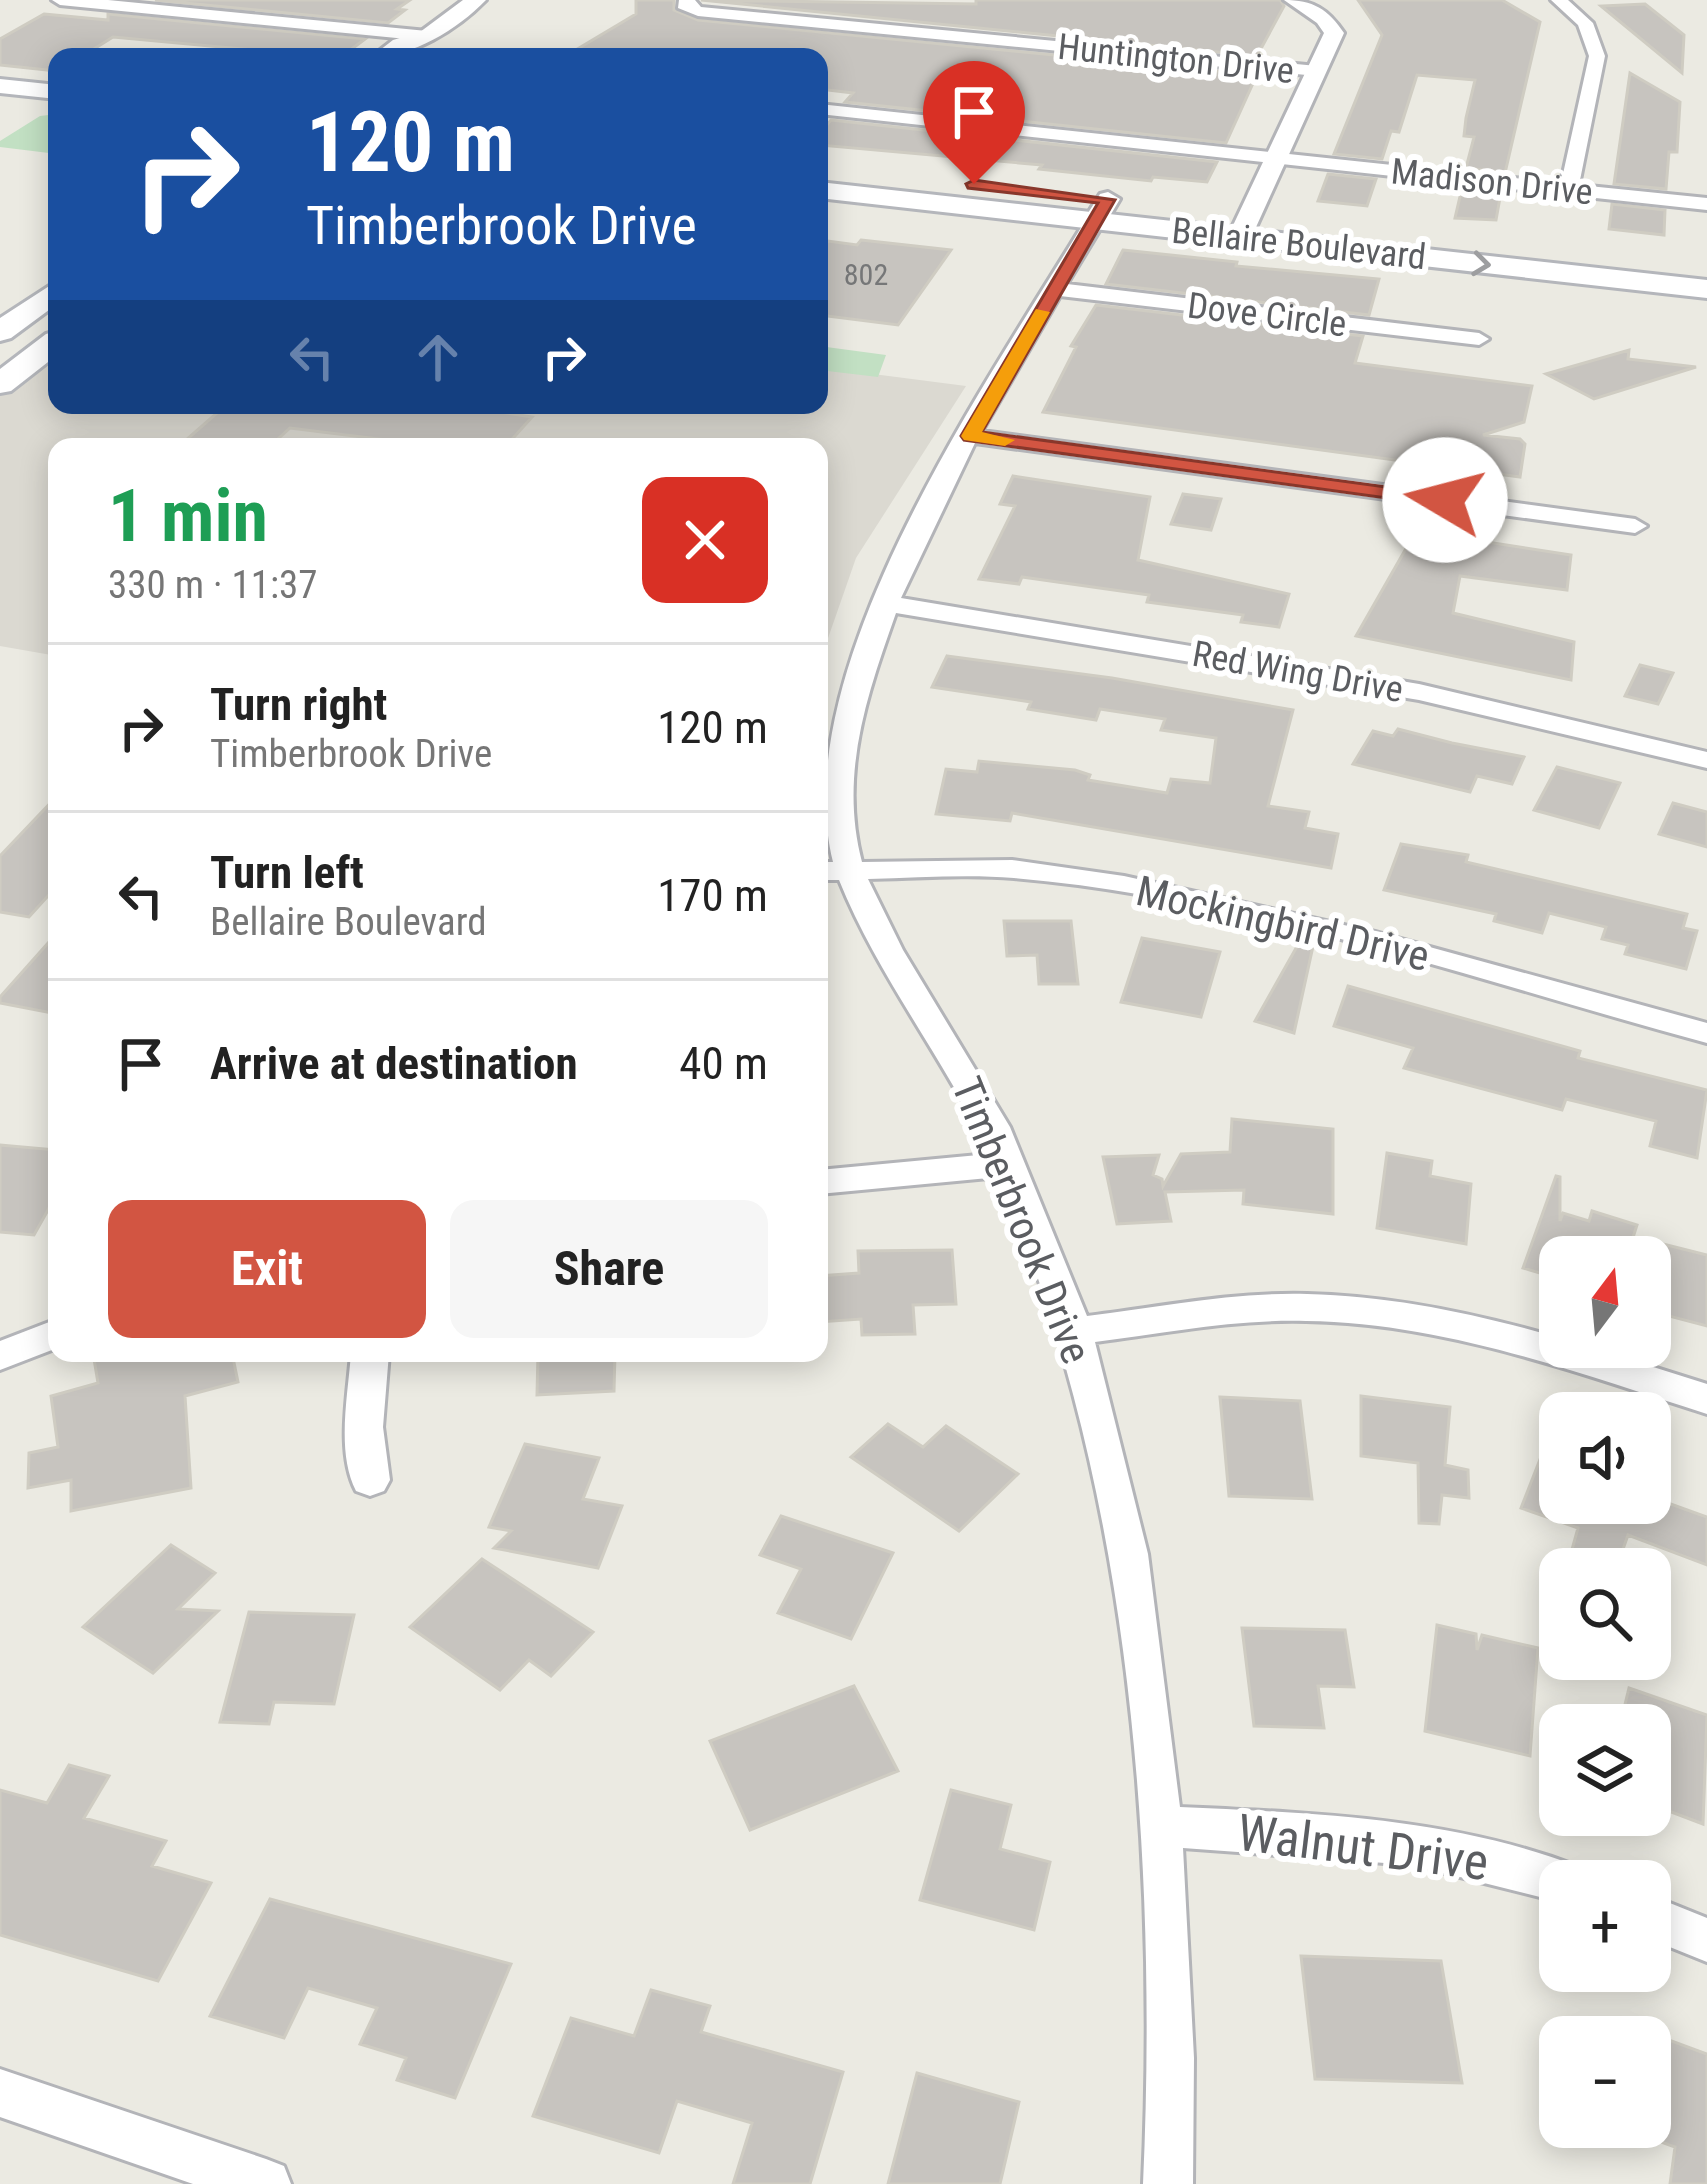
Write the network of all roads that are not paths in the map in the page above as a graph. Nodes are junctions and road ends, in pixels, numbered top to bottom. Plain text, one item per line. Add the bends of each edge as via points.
1 (60, 0) edge
2 (476, 0) edge
3 (687, 0) edge
4 (1294, 0) edge
5 (1559, 0) edge
6 (427, 36) junction
7 (394, 48) edge
8 (420, 48) edge
9 (1317, 71) junction
10 (0, 86) edge
11 (48, 91) edge
12 (0, 102) edge
13 (48, 107) edge
14 (828, 110) edge
15 (1276, 158) junction
16 (828, 169) edge
17 (1569, 189) junction
18 (828, 191) edge
19 (1707, 204) edge
20 (1101, 210) junction
21 (1244, 226) junction
22 (1707, 263) edge
23 (1055, 289) junction
24 (1707, 289) edge
25 (48, 297) edge
26 (0, 332) edge
27 (1479, 339) dead end
28 (48, 347) edge
29 (0, 384) edge
30 (970, 436) junction
31 (1635, 526) dead end
32 (884, 603) junction
33 (1707, 760) edge
34 (835, 872) edge
35 (1707, 1033) edge
36 (1009, 1164) junction
37 (828, 1181) edge
38 (1074, 1331) junction
39 (48, 1337) edge
40 (0, 1356) edge
41 (369, 1362) edge
42 (1707, 1399) edge
43 (370, 1480) dead end
44 (1161, 1827) junction
45 (1539, 1874) edge
46 (1671, 1925) edge
47 (1707, 1940) edge
48 (0, 2093) edge
49 (266, 2184) edge
50 (1168, 2184) edge

1 - 6 street
2 - 6 street
3 - 9 street, Huntington Drive via 698,11
4 - 9 street via 1333,28
5 - 17 street via 1585,23 1597,56
6 - 7 street
6 - 8 street
9 - 15 street
10 - 11 main road
12 - 13 main road
14 - 15 street, Madison Drive
15 - 17 street, Madison Drive
15 - 21 street
16 - 20 main road, Bellaire Boulevard
17 - 19 street, Madison Drive
18 - 20 main road, Bellaire Boulevard
20 - 21 main road, Bellaire Boulevard
20 - 23 street, Timberbrook Drive
21 - 22 main road, Bellaire Boulevard
21 -> 24 main road, Bellaire Boulevard
23 - 27 street, Dove Circle
23 - 30 street, Timberbrook Drive
25 - 26 main road
28 - 29 main road
30 - 31 street
30 - 32 street, Timberbrook Drive
32 - 33 street, Red Wing Drive via 1419,692
32 - 34 street, Timberbrook Drive via 846,731
34 - 35 street, Mockingbird Drive via 1037,872 1314,922
34 - 36 street, Timberbrook Drive via 953,1054
36 - 37 street
36 - 38 street, Timberbrook Drive
38 - 42 street via 1268,1308 1384,1312 1515,1337
38 - 44 street, Timberbrook Drive via 1136,1596
39 - 40 street
41 - 43 street
44 - 45 street, Walnut Drive via 1410,1841
44 - 50 street, Timberbrook Drive
46 - 47 street
48 - 49 street

